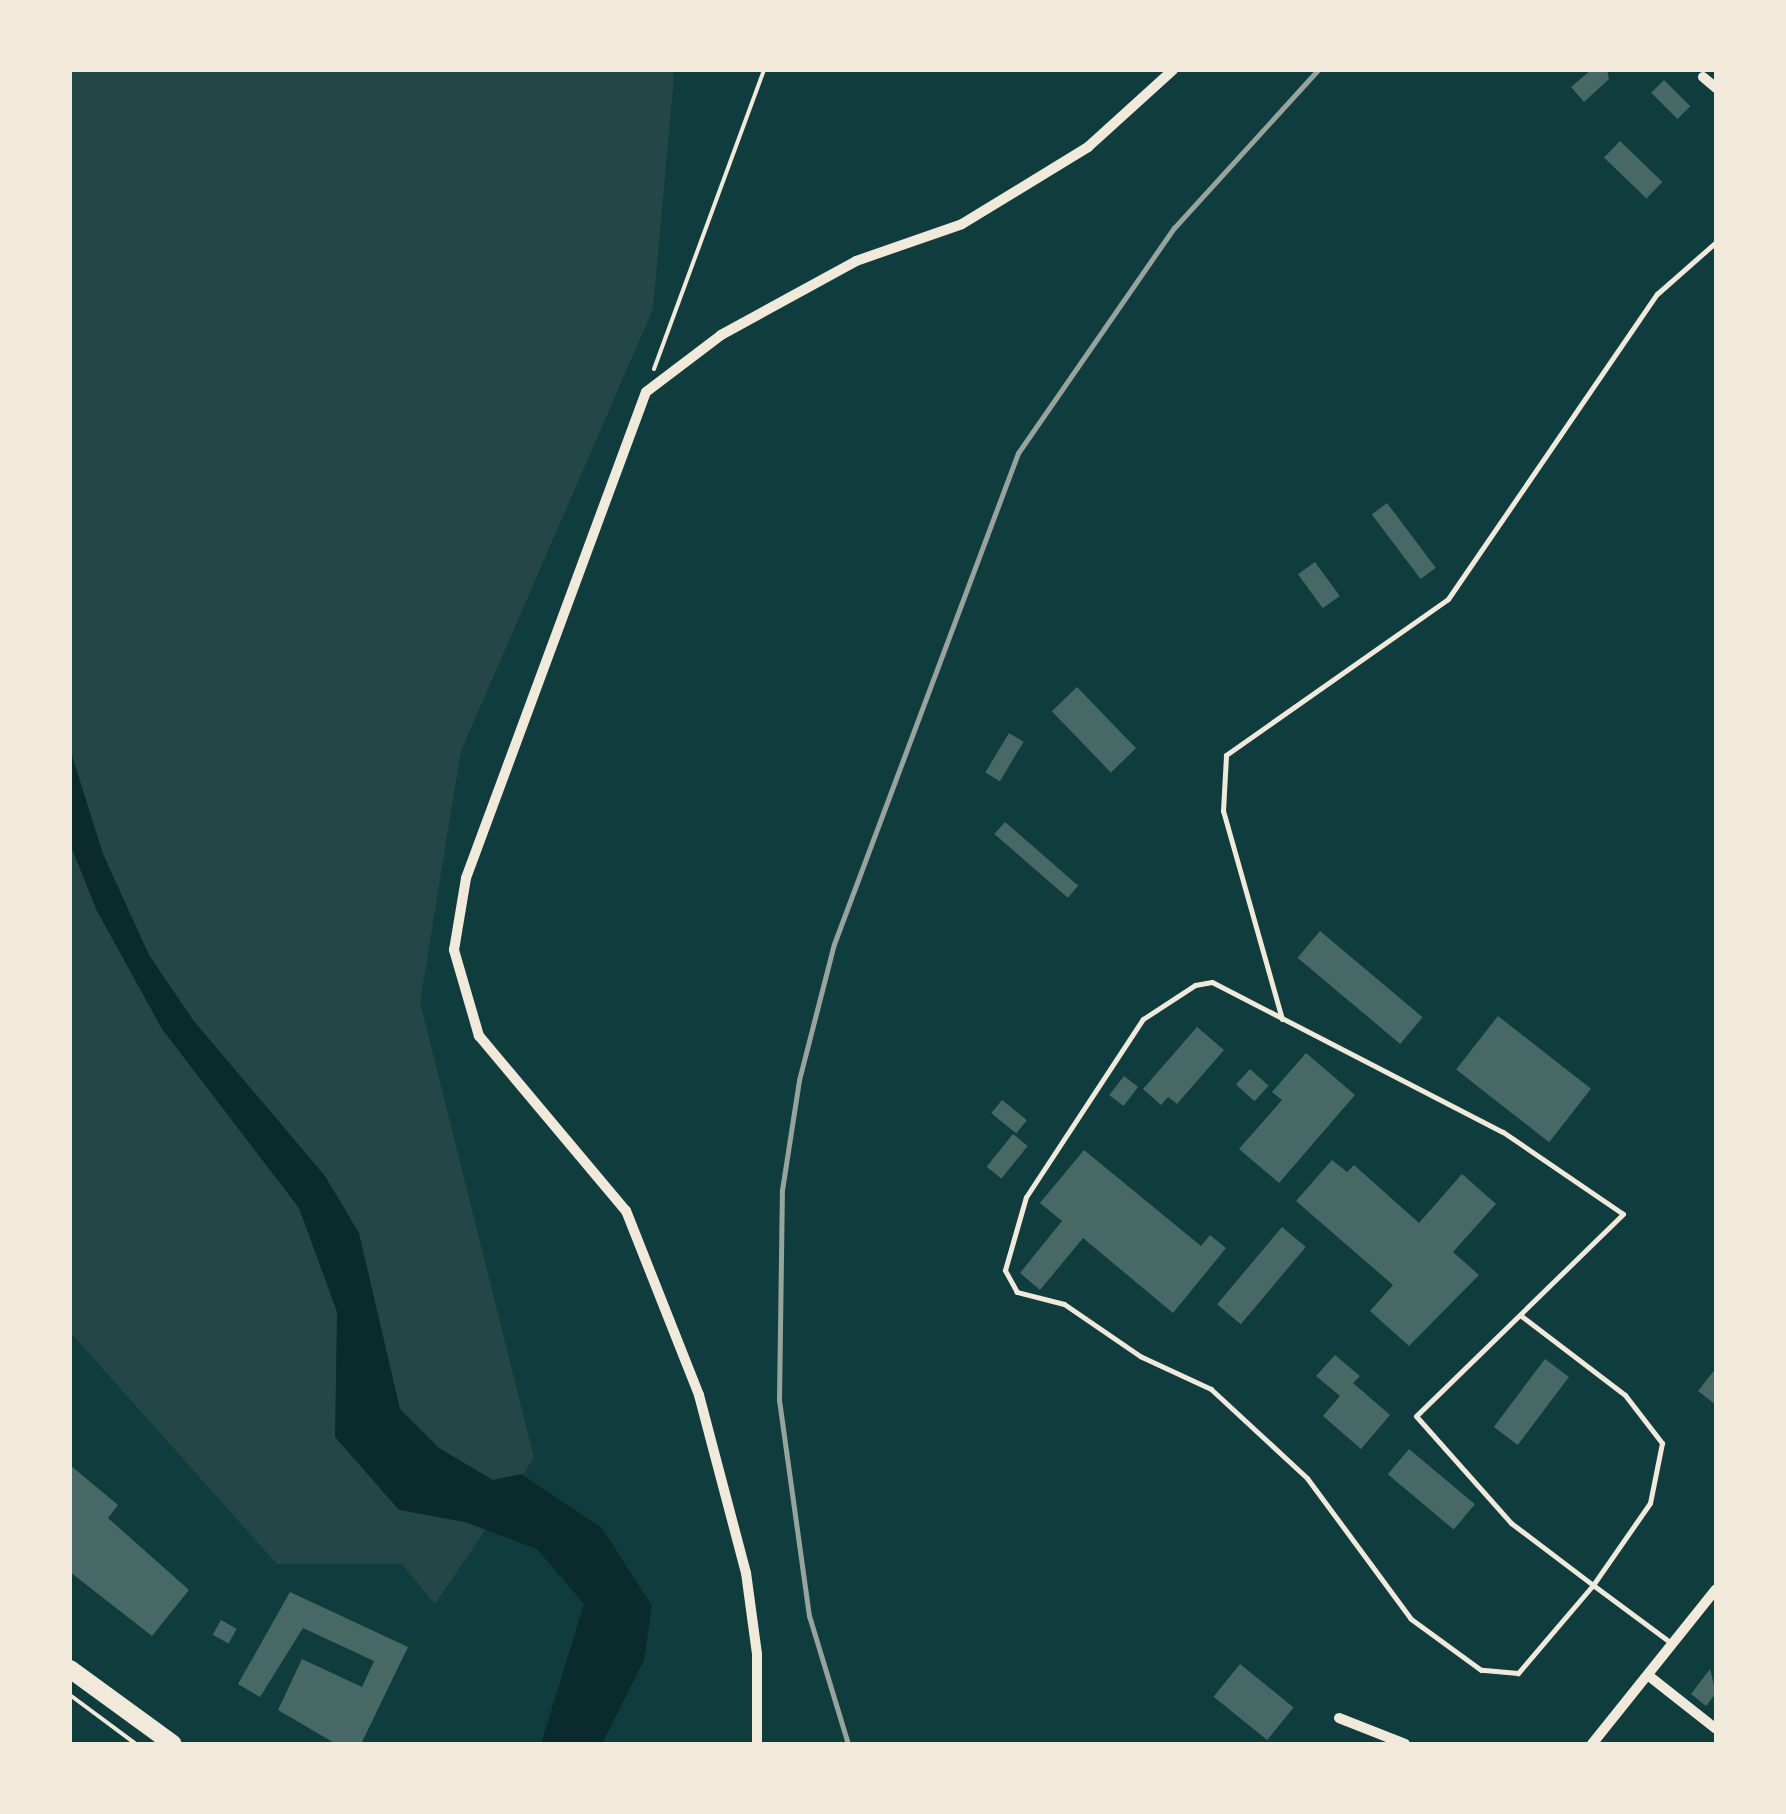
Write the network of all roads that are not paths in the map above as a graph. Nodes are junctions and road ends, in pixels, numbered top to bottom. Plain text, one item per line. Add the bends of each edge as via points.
1 (1173, 70) edge
2 (1703, 77) dead end
3 (1716, 88) edge
4 (1716, 242) edge
5 (1282, 1020) junction
6 (1520, 1314) junction
7 (1593, 1584) junction
8 (1716, 1590) edge
9 (1673, 1645) junction
10 (70, 1670) edge
11 (1649, 1676) junction
12 (1339, 1718) dead end
13 (1716, 1729) edge
14 (172, 1744) edge
15 (757, 1744) edge
16 (1405, 1744) edge
17 (1592, 1744) edge

1 - 15 street via 1088,147 1041,176 962,224 856,262 721,335 646,392 466,878 454,950 479,1036 626,1211 659,1287 734,1515 757,1654
2 - 3 street
4 - 5 lane via 1656,294 1448,599 1226,755 1222,811
5 - 6 lane via 1503,1132 1623,1214
5 - 7 lane via 1212,982 1195,985 1143,1019 1026,1196 1004,1270 1017,1292 1064,1304 1140,1356 1210,1389 1306,1478 1412,1619 1481,1670 1518,1673
6 - 7 lane via 1624,1395 1662,1444 1650,1503
6 - 7 lane via 1416,1416 1511,1523
7 - 9 lane
8 - 9 street
9 - 11 street
10 - 14 main road
11 - 13 street
11 - 17 street
12 - 16 street

